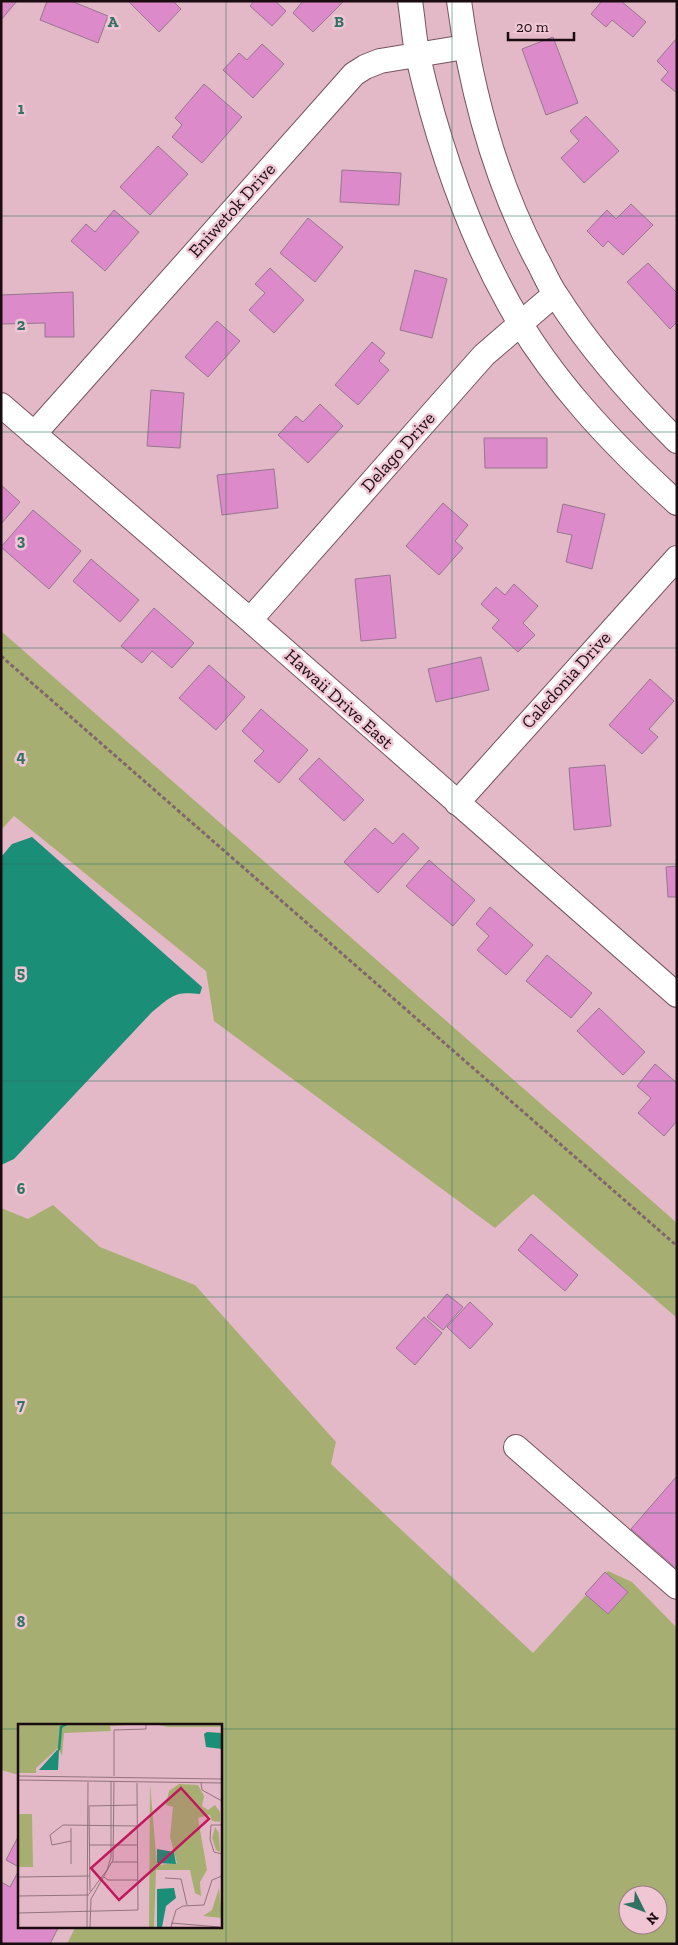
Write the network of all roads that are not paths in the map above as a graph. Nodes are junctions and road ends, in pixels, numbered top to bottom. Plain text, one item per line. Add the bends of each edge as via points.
1 (410, 1) edge
2 (459, 1) edge
3 (465, 46) junction
4 (418, 56) junction
5 (555, 294) junction
6 (521, 322) junction
7 (1, 405) edge
8 (34, 434) junction
9 (677, 441) edge
10 (677, 502) edge
11 (677, 558) edge
12 (250, 620) junction
13 (457, 803) junction
14 (677, 995) edge
15 (516, 1447) dead end
16 (677, 1587) edge

1 - 4 street
2 - 3 street
3 - 4 street, Eniwetok Drive
3 - 5 street via 497,168 519,224
4 - 6 street via 457,193 493,272
4 - 8 street, Eniwetok Drive via 380,61 354,74
5 - 6 street, Delago Drive
5 - 9 street via 598,355
6 - 10 street via 578,402
6 - 12 street, Delago Drive via 484,355
7 - 8 street, Hawaii Drive East
8 - 12 street, Hawaii Drive East
11 - 13 street, Caledonia Drive
12 - 13 street, Hawaii Drive East
13 - 14 street, Hawaii Drive East
15 - 16 street

